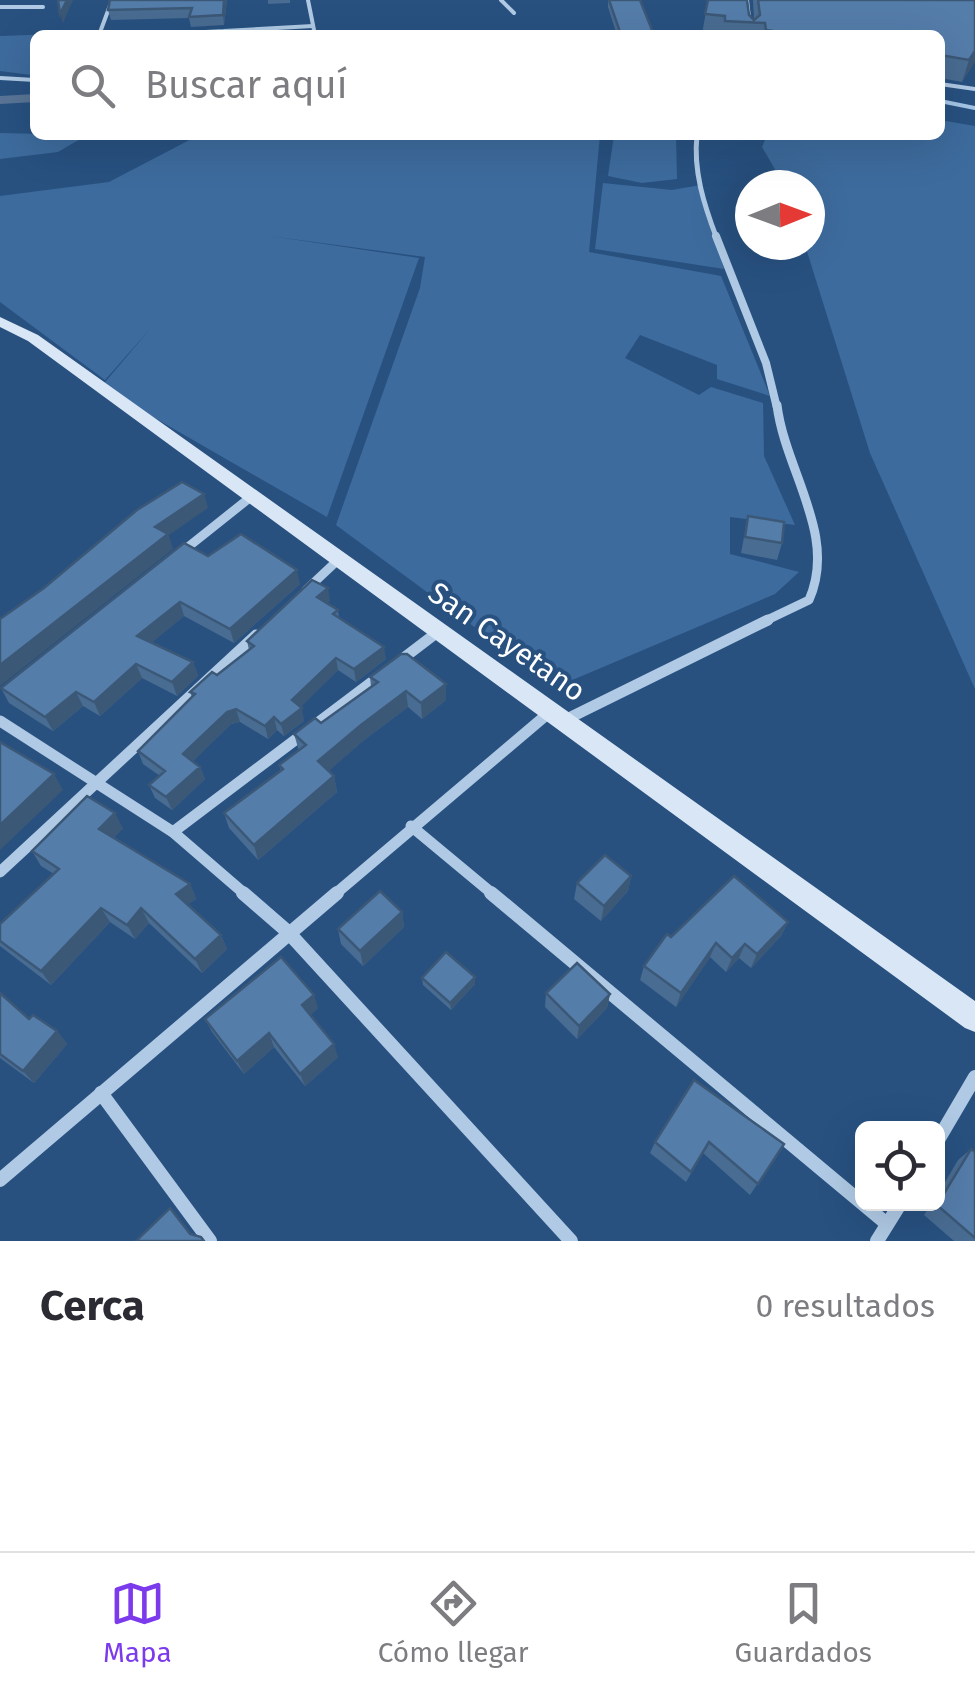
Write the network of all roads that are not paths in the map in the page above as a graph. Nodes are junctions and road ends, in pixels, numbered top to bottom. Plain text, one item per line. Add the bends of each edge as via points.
1 (7, 0) edge
2 (112, 0) edge
3 (308, 0) edge
4 (500, 0) edge
5 (747, 0) edge
6 (2, 7) edge
7 (43, 7) dead end
8 (514, 12) dead end
9 (0, 15) edge
10 (313, 26) junction
11 (101, 30) edge
12 (241, 30) edge
13 (314, 30) edge
14 (750, 30) edge
15 (0, 78) edge
16 (30, 80) edge
17 (945, 85) edge
18 (975, 90) edge
19 (695, 140) edge
20 (0, 321) edge
21 (252, 496) junction
22 (178, 555) edge
23 (339, 559) junction
24 (297, 598) edge
25 (268, 624) edge
26 (439, 631) junction
27 (559, 715) junction
28 (0, 721) edge
29 (98, 780) junction
30 (411, 826) junction
31 (173, 832) junction
32 (0, 872) edge
33 (288, 932) junction
34 (975, 1018) edge
35 (975, 1078) edge
36 (100, 1093) junction
37 (945, 1128) edge
38 (0, 1180) edge
39 (895, 1211) edge
40 (887, 1224) junction
41 (210, 1241) edge
42 (571, 1241) edge
43 (877, 1241) edge

1 - 6 street
2 - 11 street
3 - 10 street
4 - 8 street
5 - 14 street
6 - 7 street
6 - 9 street
10 - 12 street
10 - 13 street
15 - 16 street
17 - 18 street
19 - 27 street via 703,196 774,386 783,445 817,530 820,582 809,600
20 - 21 main road, San Cayetano via 34,338
21 - 22 street
21 - 23 main road, San Cayetano
23 - 24 street
23 - 26 main road, San Cayetano
25 - 29 street
26 - 27 main road, San Cayetano
26 - 31 street
27 - 30 street
27 - 34 main road, San Cayetano
28 - 29 street
29 - 31 street
29 - 32 street
30 - 33 street
30 - 40 street
31 - 33 street
33 - 36 street
33 - 42 street
35 - 37 street
36 - 38 street
36 - 41 street
39 - 40 street
40 - 43 street

